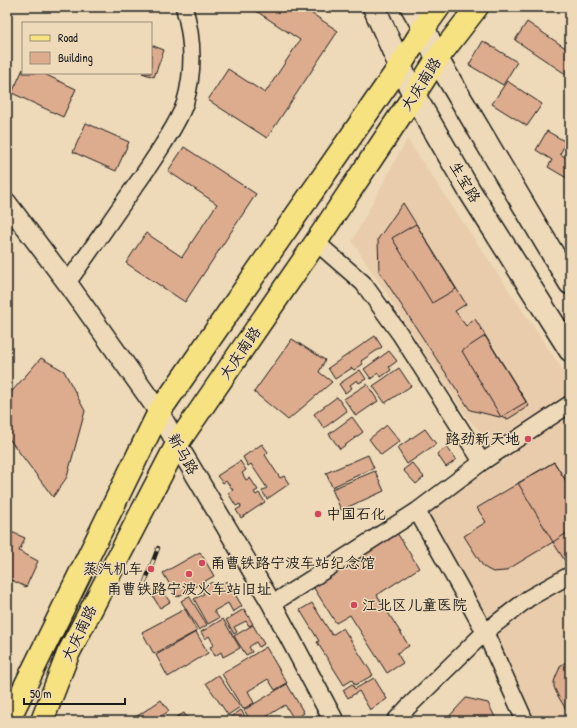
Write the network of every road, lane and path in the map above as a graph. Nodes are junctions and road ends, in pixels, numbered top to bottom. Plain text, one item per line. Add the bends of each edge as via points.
1 (184, 7) edge
2 (374, 7) edge
3 (412, 7) edge
4 (439, 7) edge
5 (477, 7) edge
6 (424, 28) junction
7 (437, 59) junction
8 (400, 66) junction
9 (414, 95) junction
10 (7, 203) edge
11 (316, 242) junction
12 (67, 283) junction
13 (570, 283) edge
14 (570, 350) edge
15 (570, 404) edge
16 (159, 412) junction
17 (177, 444) junction
18 (482, 462) junction
19 (417, 511) junction
20 (570, 575) edge
21 (272, 604) junction
22 (485, 632) junction
23 (8, 721) edge
24 (42, 721) edge
25 (334, 721) edge
26 (395, 721) edge
27 (525, 721) edge

1 - 12 street via 188,19 192,63 185,103 177,123
2 - 8 main road, 生宝路
3 - 6 main road
4 - 6 main road, 大庆南路
5 - 7 main road, 大庆南路
6 - 7 main road
6 - 8 main road, 大庆南路
7 - 9 main road, 大庆南路
7 - 13 main road
8 - 9 main road, 生宝路
8 - 16 main road, 大庆南路
9 - 11 main road, 大庆南路
9 - 14 main road, 生宝路 via 469,190
10 - 12 street, 新马路
11 - 17 main road, 大庆南路
11 - 18 street via 363,283 400,334
12 - 16 street, 新马路
15 - 18 street
16 - 17 street, 新马路
16 - 23 main road, 大庆南路
17 - 21 street, 新马路
17 - 24 main road, 大庆南路 via 68,654
18 - 19 street
19 - 21 street
19 - 22 street
20 - 22 street via 529,598
21 - 25 street, 新马路
22 - 26 street
22 - 27 street

